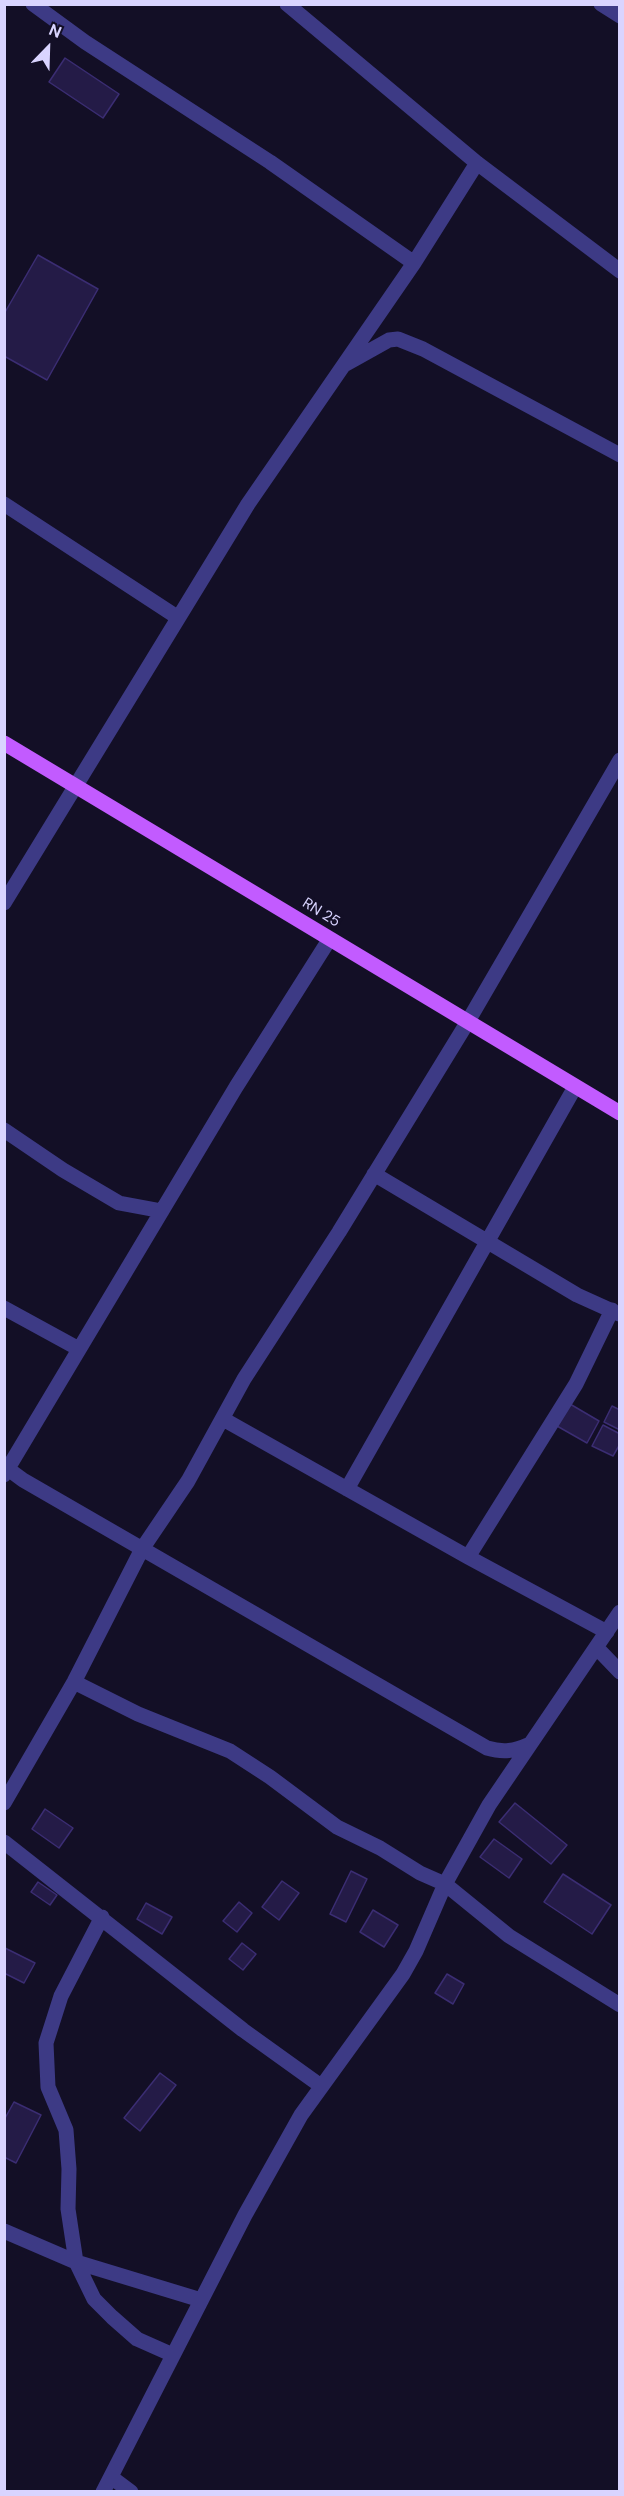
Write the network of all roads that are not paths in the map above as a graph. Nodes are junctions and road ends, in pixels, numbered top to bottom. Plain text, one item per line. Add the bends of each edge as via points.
1 (33, 4) edge
2 (287, 4) edge
3 (601, 4) edge
4 (620, 16) edge
5 (477, 163) junction
6 (414, 263) junction
7 (620, 271) edge
8 (341, 367) junction
9 (620, 455) edge
10 (4, 504) edge
11 (177, 617) junction
12 (4, 743) edge
13 (620, 760) edge
14 (76, 787) junction
15 (4, 903) edge
16 (329, 940) junction
17 (467, 1023) junction
18 (575, 1087) junction
19 (620, 1113) edge
20 (4, 1130) edge
21 (374, 1174) junction
22 (162, 1211) junction
23 (488, 1242) junction
24 (4, 1308) edge
25 (616, 1312) edge
26 (79, 1349) junction
27 (224, 1419) junction
28 (6, 1470) edge
29 (347, 1489) junction
30 (142, 1549) junction
31 (468, 1557) junction
32 (620, 1612) edge
33 (607, 1632) junction
34 (597, 1648) junction
35 (620, 1672) edge
36 (74, 1682) junction
37 (530, 1744) junction
38 (4, 1803) edge
39 (4, 1842) edge
40 (445, 1884) junction
41 (102, 1917) junction
42 (620, 2006) edge
43 (321, 2086) junction
44 (4, 2231) edge
45 (76, 2262) junction
46 (201, 2300) junction
47 (173, 2355) junction
48 (111, 2477) junction
49 (103, 2492) edge
50 (131, 2492) edge

1 - 6 street
2 - 5 street
3 - 4 street
5 - 6 street
5 - 7 street
6 - 8 street
8 - 9 street via 398,339
8 - 11 street
10 - 11 street
11 - 14 street
12 - 14 main road, RN 25 / RN 25
13 - 17 street
14 - 15 street
14 - 16 main road, RN 25 / RN 25
16 - 17 main road, RN 25 / RN 25
16 - 22 street
17 - 18 main road, RN 25 / RN 25
17 - 21 street
18 - 19 main road, RN 25 / RN 25
18 - 23 street
20 - 22 street via 119,1203
21 - 23 street
21 - 27 street via 244,1379
22 - 26 street
23 - 25 street via 577,1295
23 - 29 street
24 - 26 street
25 - 31 street
26 - 28 street
27 - 29 street
27 - 30 street
28 - 30 street
29 - 31 street
30 - 36 street
30 - 37 street via 487,1748 502,1752
31 - 33 street
32 - 33 street
33 - 34 street
34 - 35 street
34 - 37 street
36 - 38 street
36 - 40 street via 138,1714 230,1751 337,1827
37 - 40 street via 489,1805
39 - 41 street
40 - 42 street via 509,1936
40 - 43 street via 403,1974
41 - 43 street via 225,2016
41 - 45 street via 62,1996 46,2043 48,2087 66,2130 68,2209
43 - 46 street
44 - 45 street
45 - 46 street
45 - 47 street via 94,2299 112,2317 137,2339
46 - 47 street
47 - 48 street
48 - 49 street
48 - 50 street

